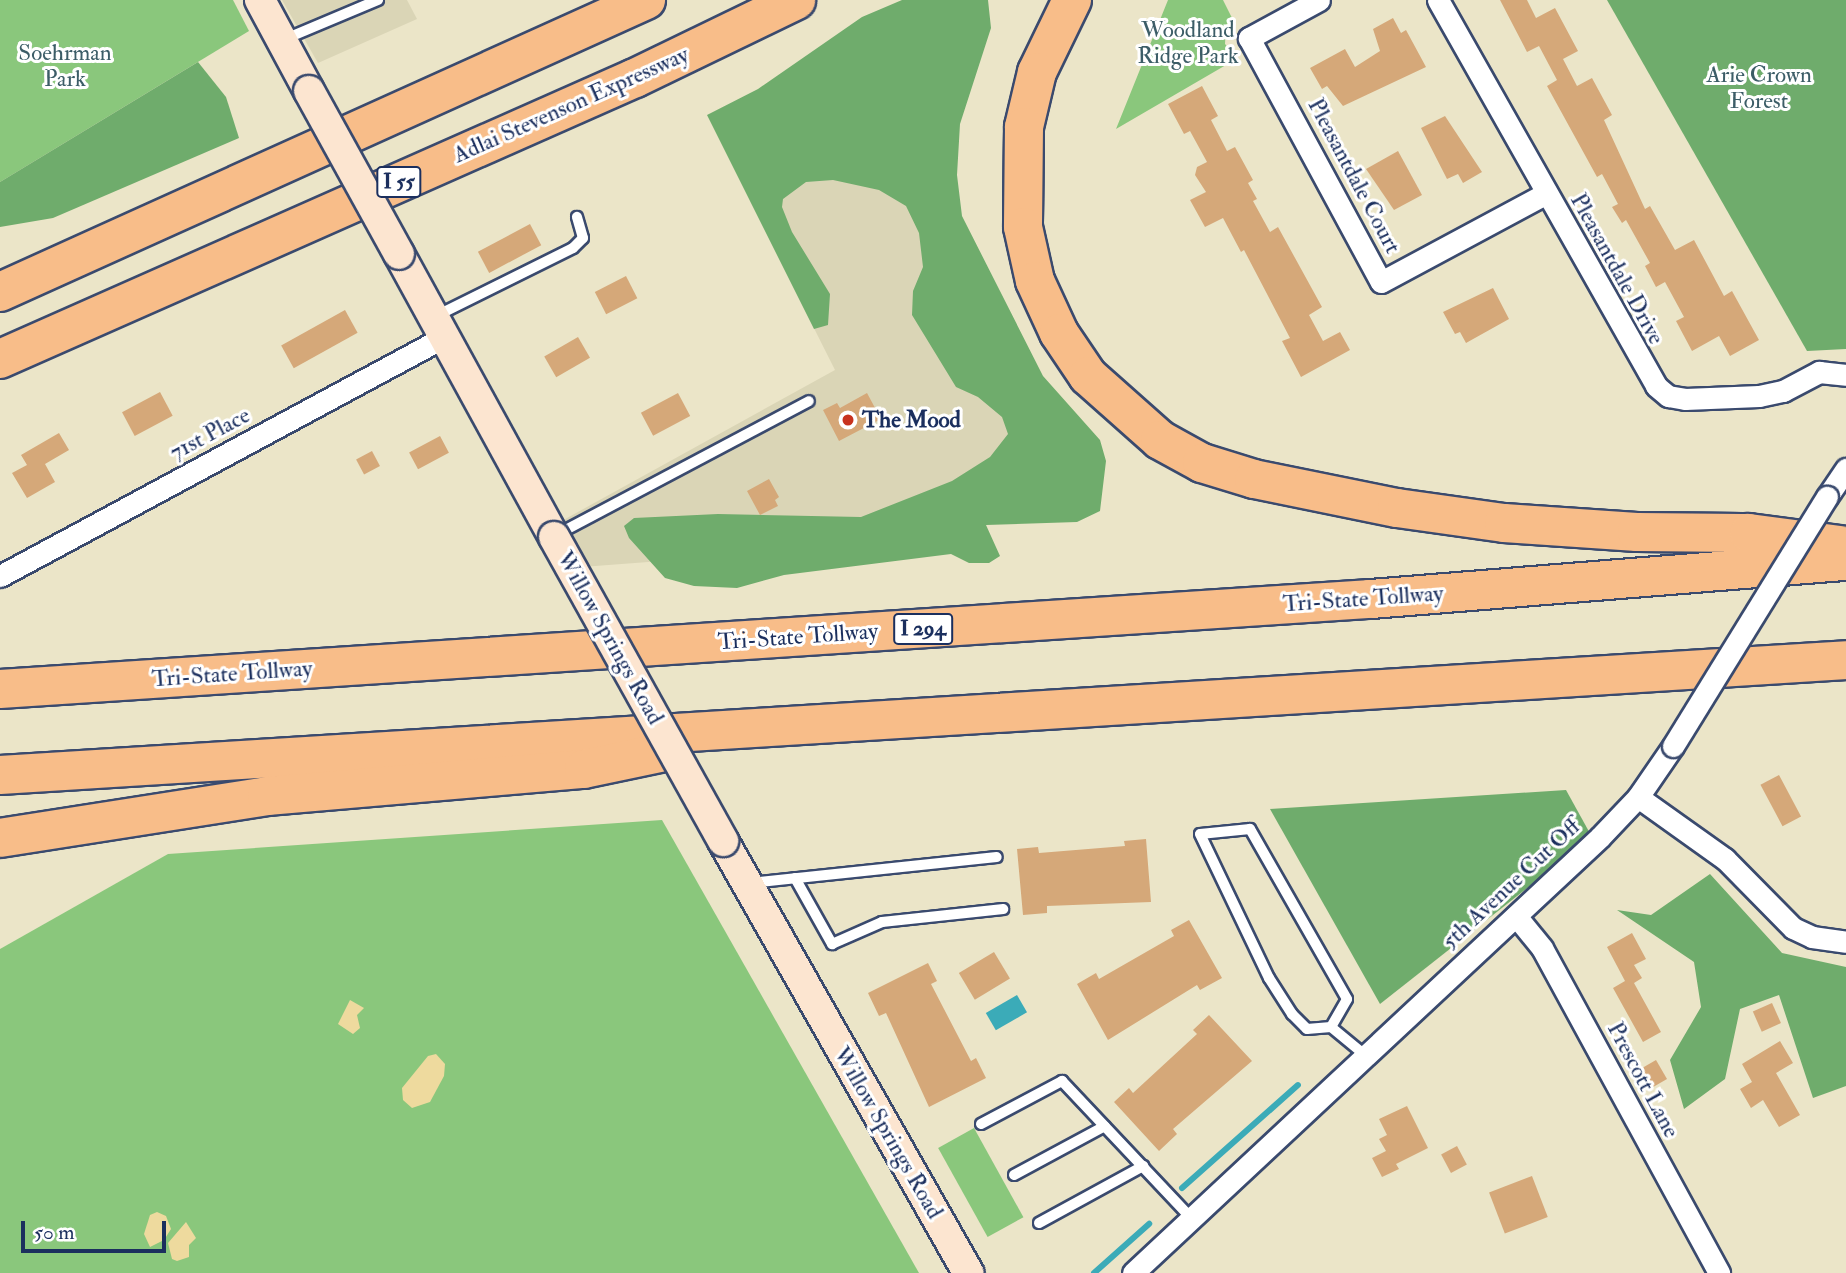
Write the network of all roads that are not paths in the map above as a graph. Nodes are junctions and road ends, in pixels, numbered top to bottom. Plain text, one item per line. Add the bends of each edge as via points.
1 (260, 0) edge
2 (378, 0) edge
3 (646, 0) edge
4 (796, 0) edge
5 (1072, 0) edge
6 (1319, 0) edge
7 (1438, 0) edge
8 (282, 41) junction
9 (1545, 194) junction
10 (577, 217) dead end
11 (0, 292) edge
12 (439, 327) junction
13 (0, 359) edge
14 (1846, 375) edge
15 (808, 401) dead end
16 (1846, 469) edge
17 (554, 537) junction
18 (1846, 546) edge
19 (1846, 561) edge
20 (0, 576) edge
21 (1846, 660) edge
22 (0, 689) edge
23 (791, 725) junction
24 (0, 775) edge
25 (1638, 797) junction
26 (0, 838) edge
27 (997, 857) dead end
28 (795, 878) junction
29 (747, 883) junction
30 (1003, 909) dead end
31 (1516, 916) junction
32 (1846, 942) edge
33 (1331, 1027) junction
34 (1365, 1055) junction
35 (981, 1124) dead end
36 (1105, 1126) junction
37 (1143, 1166) junction
38 (1014, 1175) dead end
39 (1192, 1219) junction
40 (1039, 1223) dead end
41 (968, 1273) edge
42 (1133, 1273) edge
43 (1719, 1273) edge

1 - 8 main road, Willow Springs Road
2 - 8 lane
3 - 11 highway
4 - 13 highway, Adlai Stevenson Expressway / I 55 via 635,78
5 - 18 highway via 1037,72 1024,127 1023,227 1035,281 1059,333 1088,376 1160,440 1202,463 1254,479 1397,508 1504,523 1637,532 1749,533
6 - 9 street, Pleasantdale Court via 1249,38 1381,282
7 - 9 street, Pleasantdale Drive
8 - 12 main road, Willow Springs Road, bridge
9 - 14 street, Pleasantdale Drive via 1643,369 1668,396 1759,396 1783,391 1819,372
10 - 12 lane via 583,238 573,248
12 - 17 main road, Willow Springs Road
12 - 20 street, 71st Place
15 - 17 lane
16 - 25 street, 5th Avenue Cut Off, bridge
17 - 29 main road, Willow Springs Road, bridge
19 - 22 highway, Tri-State Tollway / I 294 via 1371,600
21 - 23 highway
23 - 24 highway
23 - 26 highway via 584,769 267,796
25 - 31 street, 5th Avenue Cut Off
25 - 32 street via 1726,859 1793,928 1812,937
27 - 28 lane
28 - 29 lane
28 - 30 lane via 832,944 882,922
29 - 41 main road, Willow Springs Road
31 - 34 street, 5th Avenue Cut Off
31 - 43 street, Prescott Lane via 1542,948
33 - 33 lane via 1347,999 1250,829 1200,834 1269,978 1292,1014 1307,1029
33 - 34 lane
34 - 39 street, 5th Avenue Cut Off
35 - 36 lane via 1062,1081
36 - 37 lane
36 - 38 lane
37 - 39 lane
37 - 40 lane
39 - 42 street, 5th Avenue Cut Off

